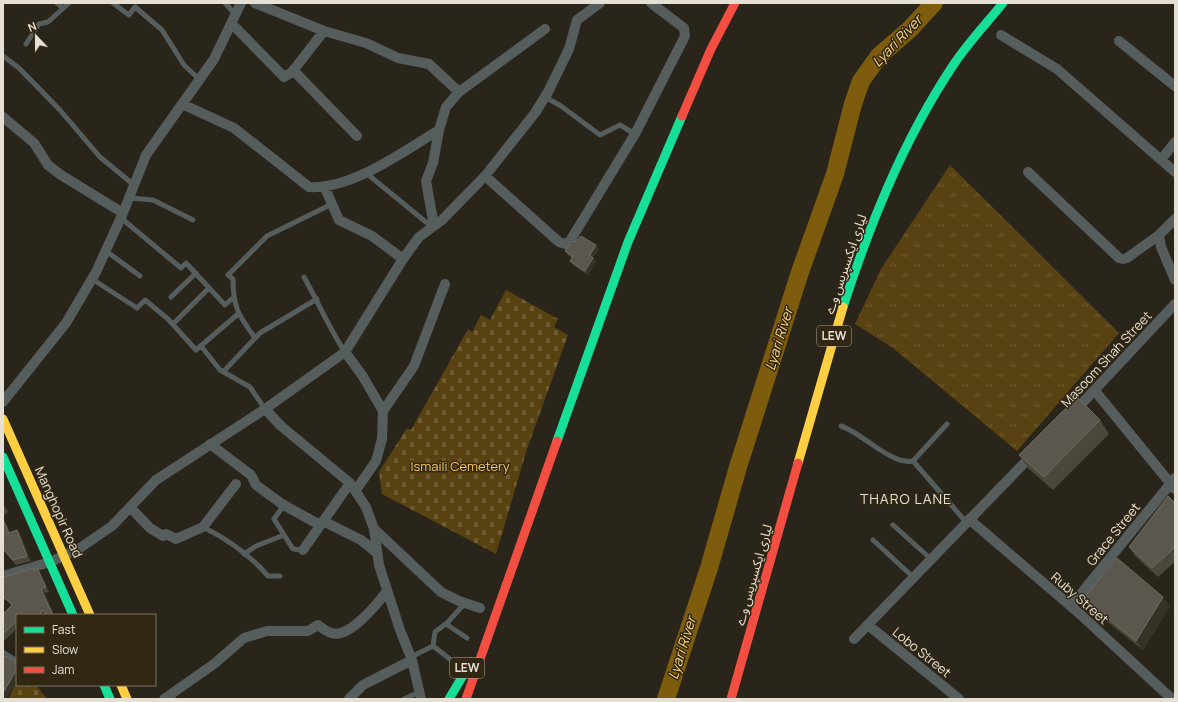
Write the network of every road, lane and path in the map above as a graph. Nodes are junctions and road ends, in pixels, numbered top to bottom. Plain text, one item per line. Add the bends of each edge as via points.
1 (57, 3) edge
2 (69, 3) edge
3 (113, 3) edge
4 (225, 3) edge
5 (241, 3) edge
6 (254, 3) edge
7 (600, 3) edge
8 (651, 3) edge
9 (735, 3) edge
10 (1003, 3) edge
11 (63, 8) junction
12 (234, 19) junction
13 (545, 29) dead end
14 (324, 30) junction
15 (1001, 36) dead end
16 (1120, 41) dead end
17 (26, 44) dead end
18 (3, 56) edge
19 (293, 70) junction
20 (200, 80) junction
21 (1175, 86) edge
22 (459, 92) junction
23 (545, 97) junction
24 (182, 104) junction
25 (3, 117) edge
26 (439, 130) junction
27 (635, 134) junction
28 (357, 136) dead end
29 (1175, 142) edge
30 (1161, 160) junction
31 (365, 172) junction
32 (1028, 172) dead end
33 (1175, 172) edge
34 (485, 176) junction
35 (134, 185) junction
36 (324, 186) junction
37 (129, 198) junction
38 (332, 204) junction
39 (122, 216) junction
40 (1175, 219) edge
41 (193, 220) dead end
42 (433, 227) junction
43 (1159, 235) junction
44 (106, 251) junction
45 (403, 259) junction
46 (196, 273) junction
47 (140, 276) dead end
48 (304, 278) dead end
49 (92, 279) junction
50 (1175, 280) edge
51 (445, 284) dead end
52 (209, 288) junction
53 (171, 297) dead end
54 (234, 297) junction
55 (317, 299) junction
56 (1175, 304) edge
57 (238, 314) junction
58 (172, 324) junction
59 (255, 338) junction
60 (201, 346) junction
61 (345, 352) junction
62 (224, 371) junction
63 (1094, 391) junction
64 (3, 402) edge
65 (265, 409) junction
66 (384, 411) junction
67 (1068, 418) edge
68 (3, 419) edge
69 (947, 424) dead end
70 (841, 426) dead end
71 (210, 444) junction
72 (1042, 445) edge
73 (4, 461) edge
74 (912, 461) junction
75 (1173, 483) edge
76 (236, 484) dead end
77 (353, 486) junction
78 (284, 505) junction
79 (130, 507) junction
80 (967, 521) junction
81 (322, 523) junction
82 (893, 525) dead end
83 (203, 527) junction
84 (374, 529) junction
85 (284, 535) junction
86 (873, 540) dead end
87 (303, 550) joint
88 (378, 553) junction
89 (244, 554) junction
90 (64, 555) junction
91 (931, 559) junction
92 (50, 562) junction
93 (3, 576) edge
94 (280, 576) dead end
95 (913, 577) junction
96 (387, 591) junction
97 (465, 603) junction
98 (1071, 606) junction
99 (480, 608) dead end
100 (73, 614) edge
101 (90, 614) edge
102 (446, 624) junction
103 (868, 625) junction
104 (467, 638) dead end
105 (486, 638) junction
106 (854, 639) dead end
107 (433, 646) junction
108 (3, 652) edge
109 (411, 658) junction
110 (16, 660) edge
111 (455, 663) dead end
112 (104, 686) edge
113 (121, 686) edge
114 (420, 695) edge
115 (353, 698) edge
116 (467, 698) edge
117 (110, 699) edge
118 (127, 699) edge
119 (164, 699) edge
120 (404, 699) edge
121 (449, 699) edge
122 (731, 699) edge
123 (959, 699) edge
124 (1172, 699) edge

1 - 11 lane
2 - 11 lane
3 - 20 lane via 129,15 136,7 162,30 184,65
4 - 12 lane
5 - 12 street
6 - 14 street
7 - 23 street via 577,20 569,49
8 - 27 street via 684,28 685,36
9 - 105 main road, LEW via 711,49 628,242
10 - 122 main road, لیاری ایکسپریس وے / LEW via 952,67 900,160 871,225 826,361
11 - 17 lane via 48,22 39,24
12 - 19 street via 284,77
12 - 20 street via 214,59
13 - 22 street
14 - 19 street
14 - 22 street via 366,43 398,58 429,64
15 - 30 street via 1057,69
16 - 21 street
18 - 35 lane via 19,68 59,109 100,157
19 - 28 street
20 - 24 street
22 - 26 street via 446,107
23 - 27 lane via 562,106 600,135 620,125
23 - 34 street
24 - 35 street via 146,155
24 - 36 street via 234,128 309,187
25 - 39 street via 34,143 48,165
26 - 31 street via 380,166
26 - 42 street via 433,163 426,181
27 - 34 street via 570,241 565,244 559,242
29 - 30 street
30 - 33 street
31 - 36 street
31 - 42 lane
32 - 43 street via 1123,260
34 - 42 street
35 - 37 street
36 - 38 street
37 - 39 street
37 - 41 lane via 153,200
38 - 45 street via 339,220 372,236
38 - 54 lane via 267,236 251,250 228,275 233,279
39 - 44 street
39 - 46 lane via 181,268 186,263
40 - 43 street
42 - 45 street via 419,237
43 - 50 street via 1161,247
44 - 47 lane
44 - 49 street
45 - 61 street
46 - 52 lane
46 - 53 lane
48 - 55 lane
49 - 58 lane via 137,308 145,300
49 - 64 street via 66,323
51 - 66 street via 414,366
52 - 54 lane via 225,305
52 - 58 lane
54 - 57 lane
55 - 59 lane
55 - 61 lane via 331,332
56 - 63 street, Masoom Shah Street
57 - 59 lane
57 - 60 lane
58 - 60 lane via 196,350
59 - 62 lane
60 - 62 lane via 220,370
61 - 65 street
61 - 66 street
62 - 65 lane via 250,387
63 - 67 street, Masoom Shah Street
63 - 75 street
65 - 71 street
65 - 77 street via 281,426
66 - 77 street via 382,439 376,461
68 - 90 main road, Manghopir Road
69 - 74 lane
70 - 74 lane via 884,452 906,462
71 - 78 street via 251,475 256,485
71 - 79 street via 156,480
72 - 80 street
73 - 92 main road
74 - 80 lane
75 - 98 street, Grace Street
76 - 83 street
77 - 81 street
77 - 84 street via 366,507
78 - 81 street
78 - 85 lane via 274,519
79 - 83 street via 150,528 163,536 166,534 176,539
79 - 90 street via 112,526 80,548
80 - 91 street
80 - 98 street, Ruby Street
81 - 87 street
81 - 88 street via 361,540
82 - 91 lane
83 - 89 lane via 223,537
84 - 88 street
84 - 97 street via 441,592
85 - 87 lane via 293,549
85 - 89 lane via 256,546
86 - 95 lane
88 - 96 street
89 - 94 lane via 259,565 268,576
90 - 92 street
90 - 101 main road, Manghopir Road
91 - 95 street
92 - 93 street
92 - 100 main road
95 - 103 street
96 - 109 street
96 - 119 street via 373,611 344,632 333,634 318,625 308,632 267,631 244,638 214,664
97 - 99 street
97 - 102 lane
98 - 124 street, Ruby Street
102 - 104 lane
102 - 107 lane via 435,632
103 - 106 street
103 - 123 street, Lobo Street
105 - 116 main road, LEW
105 - 121 main road, LEW
107 - 109 lane
107 - 111 lane
108 - 110 lane
109 - 114 street
109 - 115 street via 363,685
112 - 117 main road
113 - 118 main road
114 - 120 lane

